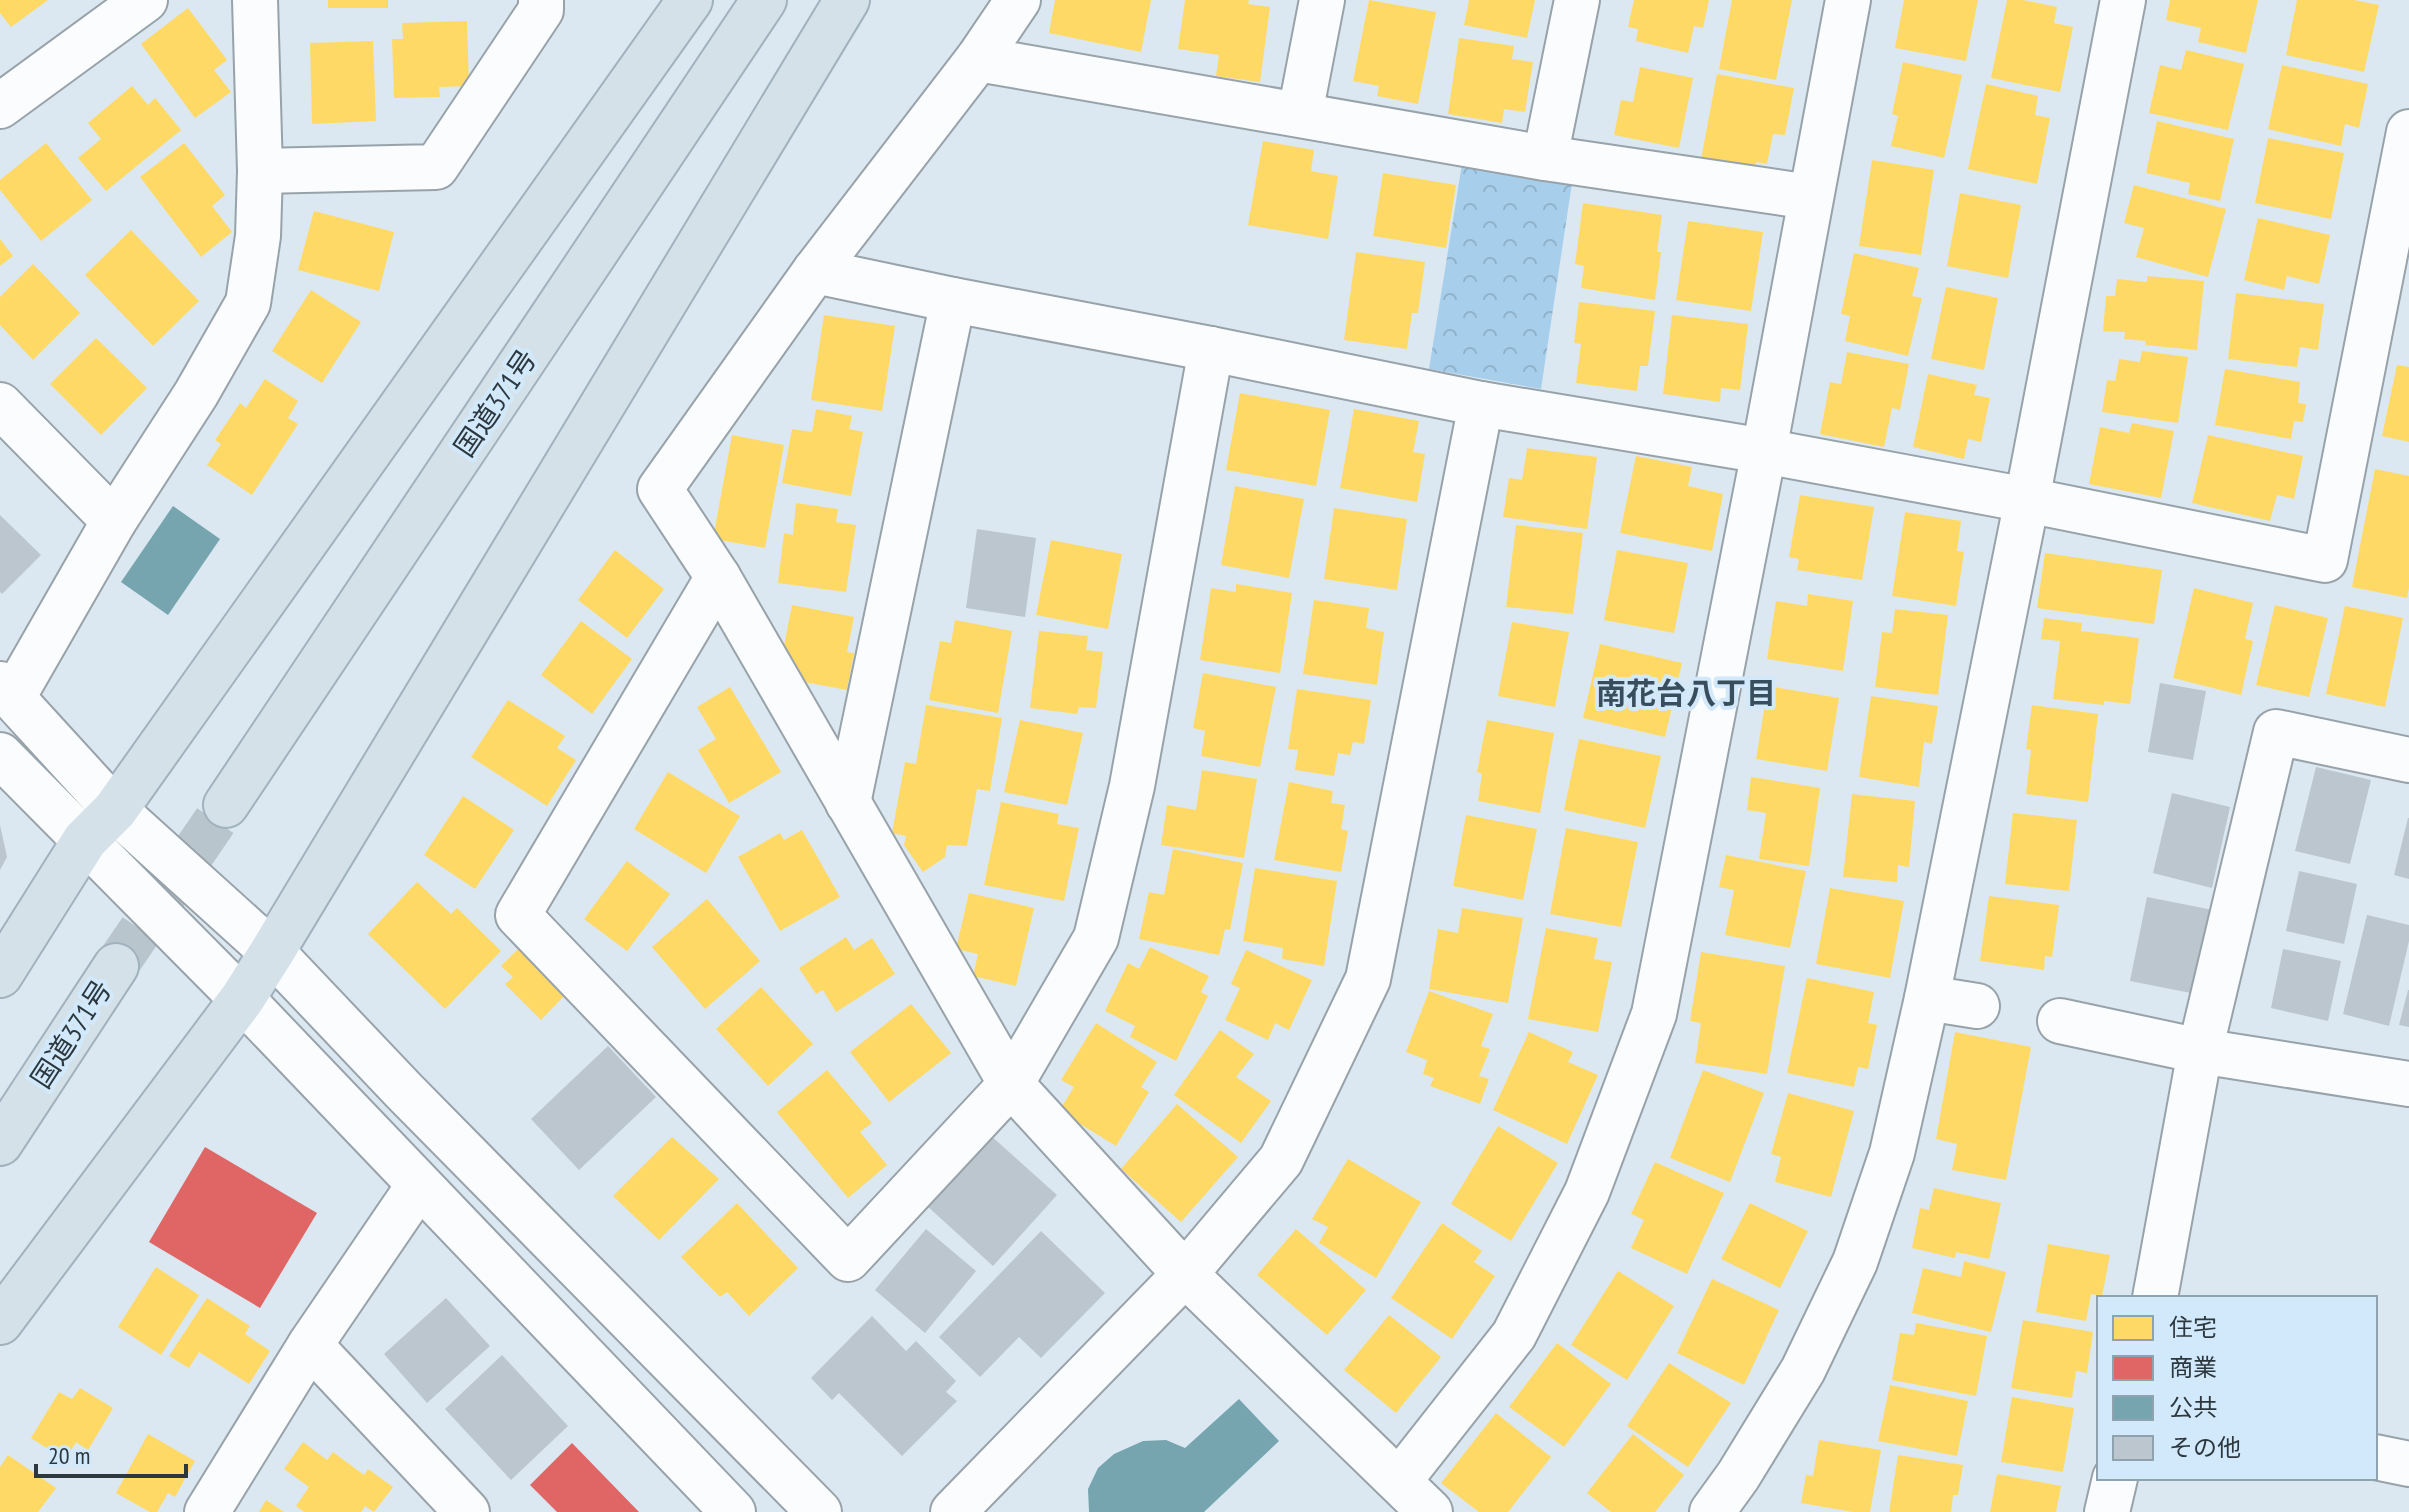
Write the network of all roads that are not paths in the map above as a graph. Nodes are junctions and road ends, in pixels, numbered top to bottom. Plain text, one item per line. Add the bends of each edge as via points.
1 (145, 0) edge
2 (255, 0) edge
3 (541, 0) edge
4 (690, 0) edge
5 (764, 0) edge
6 (847, 0) edge
7 (1018, 0) edge
8 (1322, 0) edge
9 (1577, 0) edge
10 (1848, 0) edge
11 (2123, 0) edge
12 (978, 59) junction
13 (0, 106) edge
14 (1300, 114) junction
15 (2409, 132) edge
16 (1545, 158) junction
17 (260, 171) junction
18 (1810, 197) junction
19 (815, 271) junction
20 (953, 300) junction
21 (1211, 349) junction
22 (1481, 404) junction
23 (0, 405) edge
24 (1764, 451) junction
25 (2027, 500) junction
26 (114, 521) junction
27 (718, 577) junction
28 (7, 690) edge
29 (0, 755) edge
30 (2409, 760) edge
31 (848, 803) junction
32 (226, 805) tunnel mouth
33 (100, 825) junction
34 (272, 952) junction
35 (116, 966) tunnel mouth
36 (0, 975) edge
37 (1927, 998) junction
38 (242, 999) junction
39 (1977, 1006) dead end
40 (2060, 1021) dead end
41 (2200, 1051) junction
42 (1011, 1084) junction
43 (2409, 1084) edge
44 (0, 1143) edge
45 (419, 1185) junction
46 (1185, 1274) junction
47 (2160, 1295) edge
48 (0, 1322) edge
49 (310, 1345) junction
50 (2377, 1457) edge
51 (2409, 1464) edge
52 (2115, 1480) edge
53 (1399, 1481) junction
54 (207, 1512) edge
55 (467, 1512) edge
56 (733, 1512) edge
57 (819, 1512) edge
58 (953, 1512) edge
59 (1430, 1512) edge
60 (1712, 1512) edge
61 (2107, 1512) edge

1 - 13 street
2 - 17 street
3 - 17 street via 541,10 436,167
4 - 33 highway
5 - 32 highway, 国道371号
6 - 34 highway
7 - 12 street
8 - 14 street
9 - 16 street
10 - 18 street
11 - 25 street
12 - 14 street
12 - 19 street
14 - 16 street
15 - 25 street via 2325,560
16 - 18 street
17 - 26 street via 248,303
18 - 24 street
19 - 20 street
19 - 27 street via 660,489
20 - 21 street
20 - 31 street
21 - 22 street
21 - 42 street via 1132,786 1096,938
22 - 24 street
22 - 46 street via 1368,979 1281,1160
23 - 26 street
24 - 25 street
24 - 53 street via 1654,1014 1587,1192 1514,1335
25 - 37 street
26 - 28 street
27 - 31 street
27 - 42 street via 518,915 848,1259
28 - 33 street via 53,742
29 - 33 street
30 - 41 street via 2276,732
31 - 42 street
33 - 34 street
33 - 36 highway
33 - 38 street
34 - 38 highway
34 - 57 street
35 - 44 highway, 国道371号
37 - 39 street
37 - 60 street via 1892,1153 1855,1262 1803,1370
38 - 45 street
38 - 48 highway
40 - 41 street
41 - 43 street
41 - 47 street
42 - 46 street
45 - 49 street
45 - 56 street
46 - 53 street
46 - 58 street
49 - 54 street
49 - 55 street
50 - 51 street
52 - 61 street
53 - 59 street

